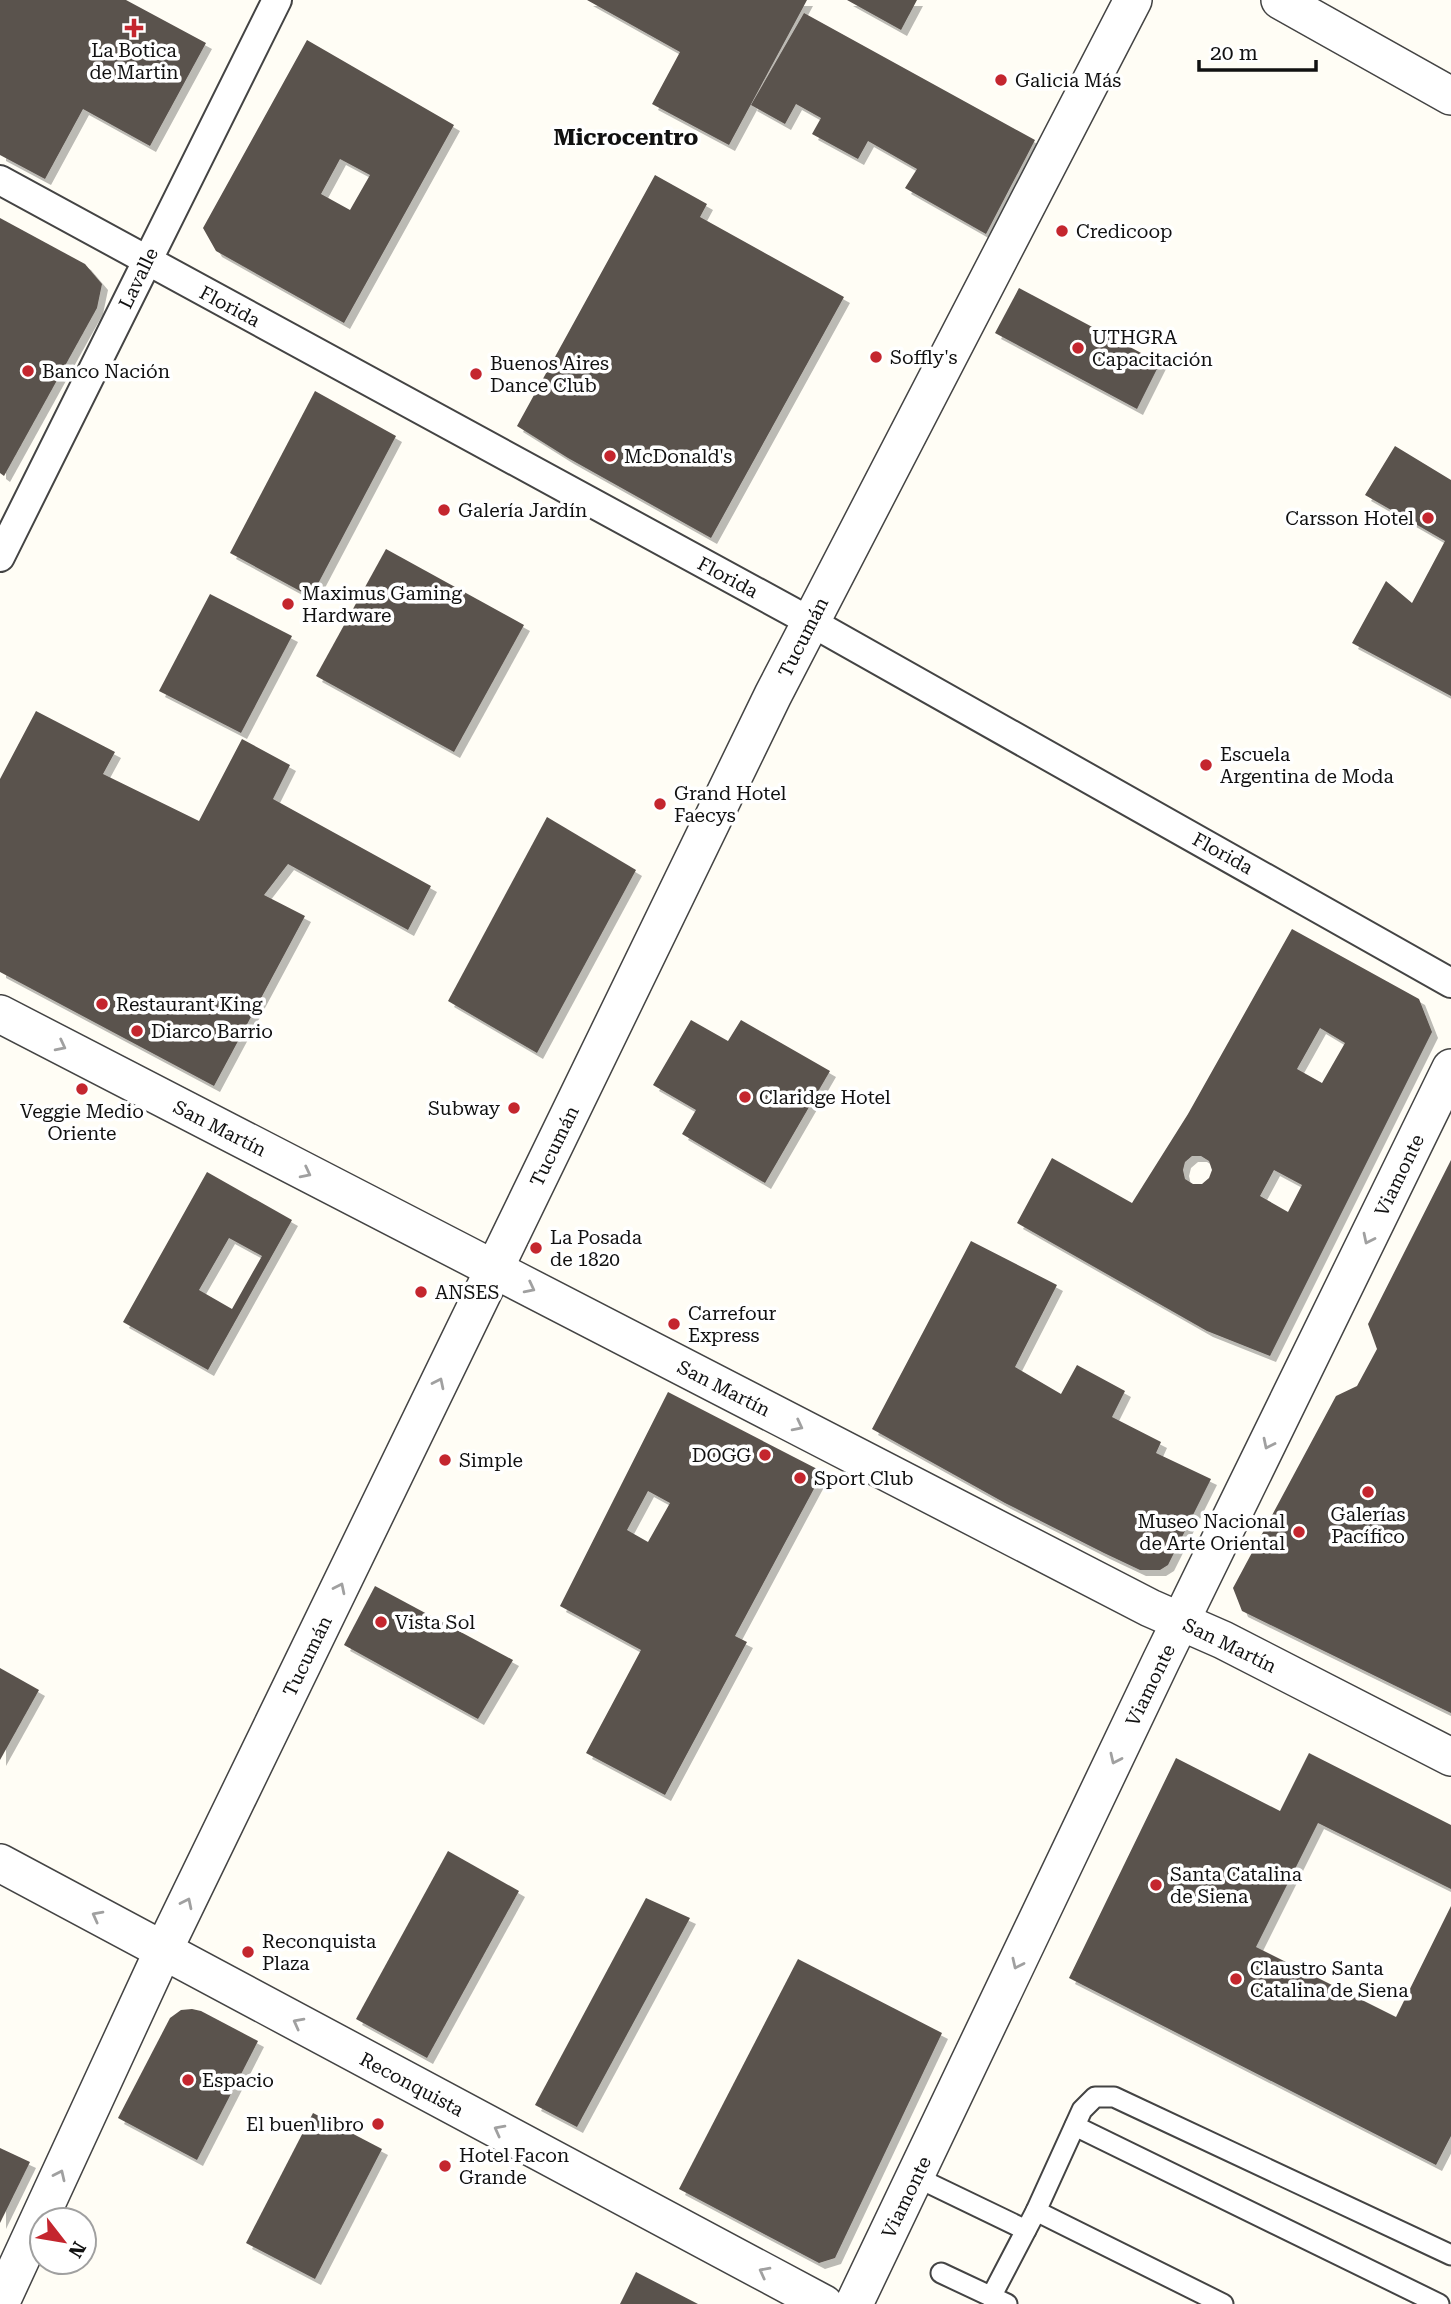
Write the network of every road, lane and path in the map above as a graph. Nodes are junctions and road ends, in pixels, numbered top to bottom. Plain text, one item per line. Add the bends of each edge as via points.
1 (277, 0) edge
2 (1133, 0) edge
3 (1280, 0) edge
4 (1451, 96) edge
5 (0, 180) edge
6 (147, 261) junction
7 (0, 557) edge
8 (811, 622) junction
9 (1451, 983) edge
10 (0, 1014) edge
11 (1451, 1068) edge
12 (494, 1270) junction
13 (1181, 1621) junction
14 (1451, 1757) edge
15 (0, 1863) edge
16 (163, 1951) junction
17 (1075, 2126) junction
18 (916, 2177) junction
19 (1036, 2211) junction
20 (1026, 2230) junction
21 (1451, 2255) edge
22 (941, 2273) dead end
23 (999, 2301) edge
24 (0, 2304) edge
25 (824, 2304) edge
26 (855, 2304) edge
27 (1223, 2304) edge
28 (1439, 2304) edge

1 - 6 street, Lavalle
2 - 8 street, Tucumán
3 - 4 street
5 - 6 street, Florida
6 - 7 street, Lavalle
6 - 8 street, Florida
8 - 9 street, Florida
8 - 12 street, Tucumán
10 -> 12 street, San Martín
11 -> 13 street, Viamonte
12 -> 13 street, San Martín
16 -> 12 street, Tucumán
13 - 14 street, San Martín
13 -> 18 street, Viamonte
16 -> 15 street, Reconquista
24 -> 16 street, Tucumán
25 -> 16 street, Reconquista
17 - 19 lane
17 - 21 lane via 1095,2097 1114,2096
17 - 28 lane
18 - 20 lane
18 - 26 street, Viamonte
19 - 20 lane
19 - 27 lane
20 - 23 lane
22 - 23 lane

